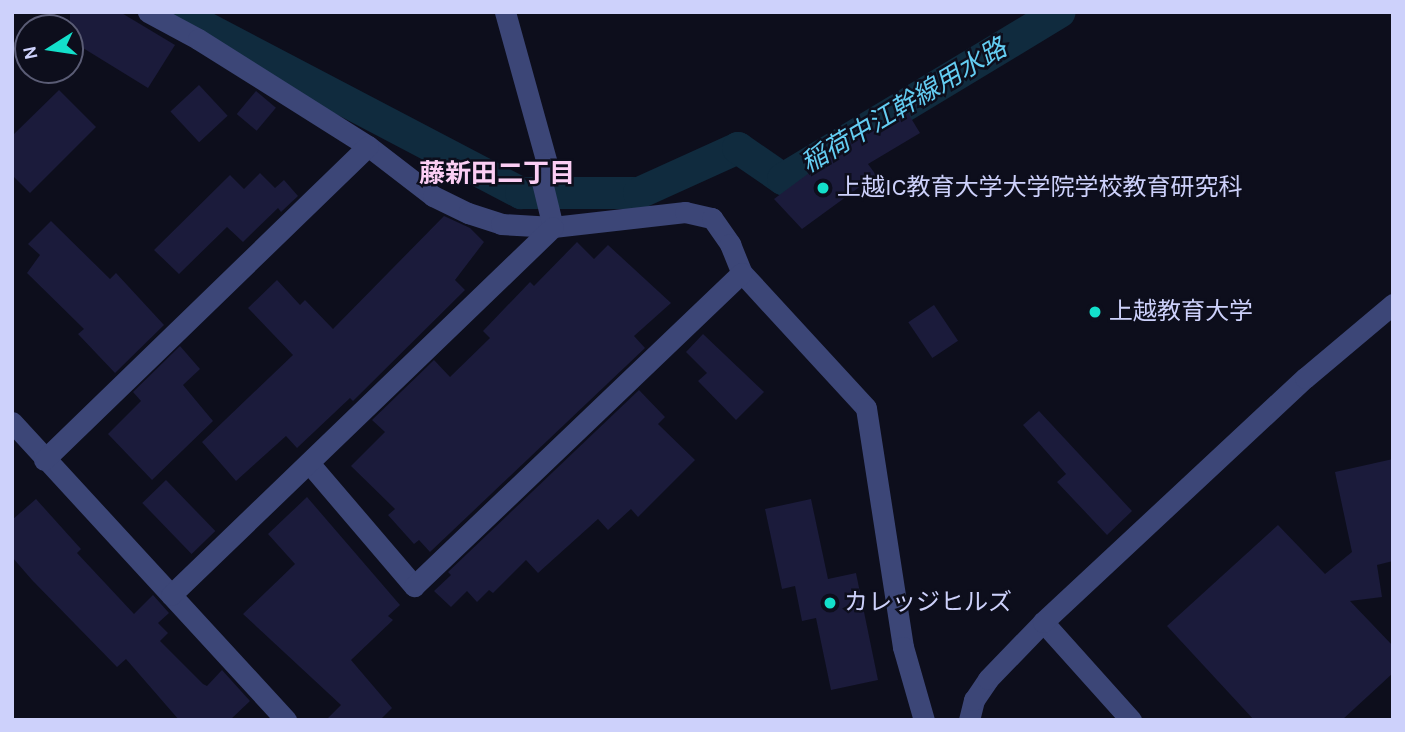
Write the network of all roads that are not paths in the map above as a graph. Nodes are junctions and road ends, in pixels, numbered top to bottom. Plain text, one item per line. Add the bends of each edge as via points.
1 (148, 12) edge
2 (505, 12) edge
3 (368, 146) junction
4 (553, 227) junction
5 (741, 273) junction
6 (1393, 304) edge
7 (12, 422) edge
8 (44, 460) junction
9 (309, 463) junction
10 (171, 595) junction
11 (1042, 622) junction
12 (286, 720) edge
13 (924, 720) edge
14 (969, 720) edge
15 (1131, 720) edge

1 - 3 street
2 - 4 street via 547,163 542,182
3 - 4 street via 433,196 468,213 501,223
3 - 8 street
4 - 5 street via 685,212 712,218 730,244
4 - 9 street
5 - 9 street via 414,586
5 - 13 street via 866,408 904,648
6 - 11 street via 1305,378
7 - 8 street
8 - 10 street
9 - 10 street
10 - 12 street
11 - 14 street via 988,679 974,700
11 - 15 street

